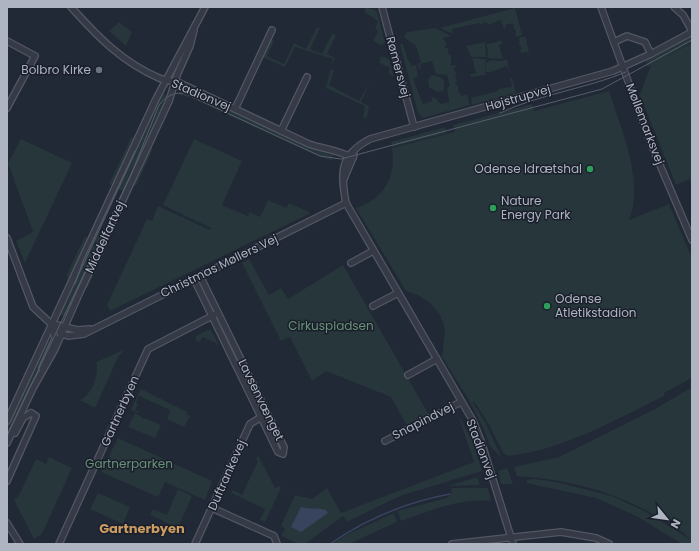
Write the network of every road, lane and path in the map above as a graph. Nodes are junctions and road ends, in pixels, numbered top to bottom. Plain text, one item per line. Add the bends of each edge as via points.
1 (71, 7) edge
2 (205, 7) edge
3 (382, 7) edge
4 (601, 7) edge
5 (674, 7) edge
6 (194, 28) junction
7 (272, 30) dead end
8 (692, 31) edge
9 (7, 41) edge
10 (614, 42) junction
11 (651, 54) junction
12 (623, 67) junction
13 (307, 76) dead end
14 (166, 80) junction
15 (175, 82) junction
16 (7, 108) edge
17 (235, 109) junction
18 (414, 127) junction
19 (281, 131) junction
20 (350, 157) junction
21 (346, 203) junction
22 (7, 238) edge
23 (692, 240) edge
24 (373, 251) junction
25 (351, 263) dead end
26 (200, 276) junction
27 (194, 279) junction
28 (398, 293) junction
29 (373, 306) dead end
30 (218, 312) junction
31 (211, 316) junction
32 (51, 324) junction
33 (64, 327) junction
34 (92, 329) junction
35 (62, 334) junction
36 (437, 359) junction
37 (243, 363) junction
38 (236, 367) junction
39 (408, 376) dead end
40 (33, 388) junction
41 (29, 396) junction
42 (461, 402) junction
43 (31, 413) junction
44 (267, 414) junction
45 (261, 417) junction
46 (7, 422) edge
47 (385, 441) dead end
48 (7, 443) edge
49 (7, 447) edge
50 (7, 481) edge
51 (212, 508) junction
52 (7, 523) edge
53 (511, 538) junction
54 (277, 543) edge
55 (20, 544) edge
56 (59, 544) edge
57 (195, 544) edge
58 (452, 544) edge
59 (513, 544) edge
60 (609, 544) edge

1 - 14 street, Stadionvej via 99,38 121,57
2 - 6 street, Middelfartvej
3 - 18 street, Rømersvej
4 - 10 street, Møllemarksvej
5 - 8 street via 683,15
6 - 14 street, Middelfartvej
6 - 15 street, Middelfartvej via 190,46
7 - 17 street
8 - 11 street, Højstrupvej
9 - 16 street via 35,56
10 - 11 street via 627,36 645,42
10 - 12 street, Møllemarksvej
11 - 12 street, Højstrupvej
12 - 18 street, Højstrupvej
12 - 23 street, Møllemarksvej via 651,144
13 - 19 street
14 - 15 street, Stadionvej
14 - 32 street, Middelfartvej
15 - 17 street, Stadionvej
15 - 33 street, Middelfartvej
17 - 19 street, Stadionvej
18 - 20 street, Højstrupvej via 370,139 360,145
19 - 20 street, Stadionvej
20 - 21 street, Stadionvej via 343,168
21 - 24 street, Stadionvej
21 - 26 street, Christmas Møllers Vej
22 - 32 street via 33,307
24 - 25 street
24 - 28 street, Stadionvej
26 - 27 street, Christmas Møllers Vej
26 - 30 street, Lavsenvænget
27 - 31 street, Lavsenvænget
27 - 34 street, Christmas Møllers Vej
28 - 29 street
28 - 36 street, Stadionvej
30 - 31 street, Gartnerbyen
30 - 37 street, Lavsenvænget
31 - 38 street, Lavsenvænget
31 - 56 street, Gartnerbyen via 148,349
32 - 33 street, Christmas Møllers Vej
32 - 35 street
32 - 40 street via 55,339
32 - 46 street, Middelfartvej
33 - 34 street, Christmas Møllers Vej
33 - 35 street, Middelfartvej
34 - 35 street, Christmas Møllers Vej via 76,336
35 - 40 street, Middelfartvej
36 - 39 street
36 - 42 street, Stadionvej
37 - 38 street
37 - 44 street, Lavsenvænget
38 - 45 street, Lavsenvænget
40 - 41 street, Middelfartvej
41 - 43 street via 27,403
41 - 48 street, Middelfartvej
42 - 47 street, Snapindvej
42 - 53 street, Stadionvej via 473,421
43 - 49 street via 23,418
43 - 50 street via 36,416
44 - 45 street, Duftrankevej
44 - 45 street, Lavsenvænget via 284,447 283,454 278,452
45 - 51 street, Duftrankevej via 250,424
51 - 54 street via 274,536
51 - 57 street, Duftrankevej
52 - 55 street
53 - 58 street
53 - 59 street, Stadionvej
53 - 60 street via 561,532 596,538

